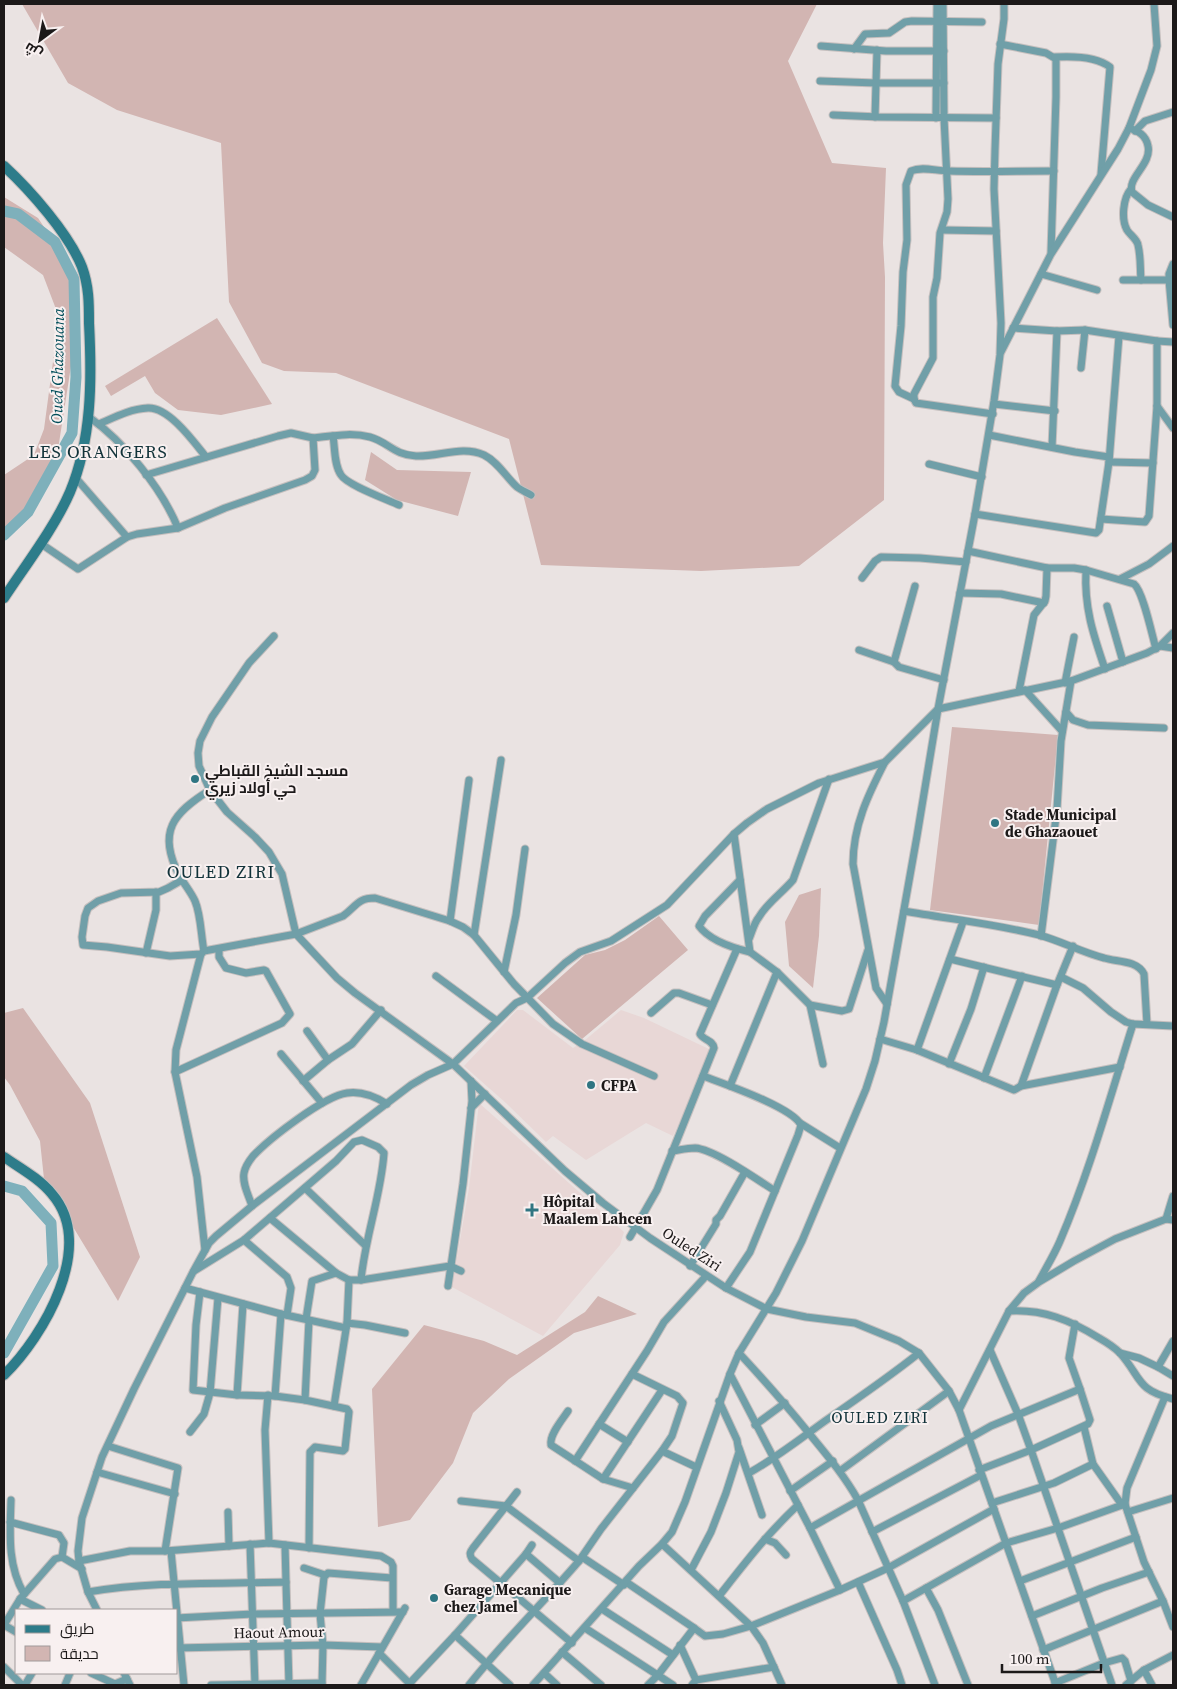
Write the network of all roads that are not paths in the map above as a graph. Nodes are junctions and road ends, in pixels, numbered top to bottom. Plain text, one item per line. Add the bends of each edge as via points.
1 (937, 4) edge
2 (943, 4) edge
3 (1004, 4) edge
4 (1154, 4) edge
5 (941, 21) junction
6 (982, 22) dead end
7 (1000, 44) junction
8 (821, 46) dead end
9 (854, 49) junction
10 (877, 50) junction
11 (941, 51) junction
12 (1055, 57) junction
13 (820, 81) dead end
14 (876, 83) junction
15 (940, 83) junction
16 (1173, 112) edge
17 (833, 115) dead end
18 (875, 117) junction
19 (940, 118) junction
20 (996, 118) junction
21 (1132, 130) junction
22 (1103, 152) junction
23 (1109, 163) junction
24 (4, 166) edge
25 (995, 170) junction
26 (947, 171) junction
27 (1054, 171) junction
28 (1101, 174) junction
29 (1131, 189) junction
30 (1173, 217) edge
31 (942, 230) junction
32 (996, 231) junction
33 (1051, 254) junction
34 (1173, 264) edge
35 (1040, 274) junction
36 (1123, 280) dead end
37 (1142, 280) junction
38 (1170, 280) junction
39 (1097, 290) dead end
40 (1000, 322) junction
41 (1015, 324) junction
42 (1173, 325) edge
43 (1085, 330) junction
44 (1057, 331) junction
45 (1119, 336) junction
46 (1157, 341) junction
47 (1172, 344) edge
48 (1000, 355) junction
49 (1081, 368) dead end
50 (914, 399) junction
51 (994, 404) junction
52 (1157, 406) junction
53 (1055, 411) junction
54 (993, 414) junction
55 (89, 417) junction
56 (99, 424) junction
57 (1173, 428) edge
58 (990, 435) junction
59 (333, 436) junction
60 (313, 438) junction
61 (1052, 447) junction
62 (206, 457) junction
63 (1109, 459) junction
64 (1153, 463) junction
65 (929, 464) dead end
66 (146, 475) junction
67 (75, 477) junction
68 (982, 477) junction
69 (531, 495) dead end
70 (399, 505) dead end
71 (976, 514) junction
72 (1101, 519) junction
73 (178, 528) junction
74 (127, 537) junction
75 (40, 543) junction
76 (1173, 546) edge
77 (968, 551) junction
78 (966, 562) junction
79 (1047, 568) junction
80 (1086, 570) junction
81 (862, 578) dead end
82 (1120, 579) junction
83 (915, 586) dead end
84 (960, 593) junction
85 (4, 598) edge
86 (1044, 603) junction
87 (1107, 606) dead end
88 (1173, 633) edge
89 (274, 636) dead end
90 (1074, 637) dead end
91 (1158, 647) junction
92 (1173, 648) edge
93 (859, 650) dead end
94 (894, 662) junction
95 (1124, 662) junction
96 (1105, 669) junction
97 (944, 680) junction
98 (1068, 682) junction
99 (1022, 690) junction
100 (938, 709) junction
101 (1066, 712) junction
102 (1164, 728) dead end
103 (1062, 731) junction
104 (502, 760) dead end
105 (885, 762) junction
106 (469, 780) dead end
107 (829, 780) junction
108 (210, 790) junction
109 (734, 834) junction
110 (525, 849) dead end
111 (182, 880) junction
112 (740, 880) junction
113 (156, 892) junction
114 (904, 911) junction
115 (450, 920) junction
116 (963, 922) junction
117 (296, 934) junction
118 (474, 935) junction
119 (1041, 936) junction
120 (748, 941) junction
121 (1073, 946) junction
122 (868, 948) junction
123 (737, 949) junction
124 (219, 950) junction
125 (202, 952) junction
126 (750, 952) junction
127 (146, 954) junction
128 (950, 959) junction
129 (984, 967) junction
130 (504, 972) junction
131 (777, 972) junction
132 (436, 976) dead end
133 (1022, 976) junction
134 (1061, 976) junction
135 (1057, 985) junction
136 (527, 998) junction
137 (887, 1004) junction
138 (712, 1005) junction
139 (810, 1005) junction
140 (381, 1010) junction
141 (651, 1013) dead end
142 (497, 1021) junction
143 (1133, 1024) junction
144 (1147, 1024) junction
145 (1173, 1026) edge
146 (307, 1031) dead end
147 (880, 1039) junction
148 (916, 1050) junction
149 (282, 1054) dead end
150 (328, 1060) junction
151 (453, 1064) junction
152 (823, 1064) dead end
153 (949, 1064) junction
154 (1120, 1067) junction
155 (175, 1072) junction
156 (654, 1076) dead end
157 (703, 1076) junction
158 (984, 1078) junction
159 (303, 1081) junction
160 (471, 1081) junction
161 (730, 1086) junction
162 (1021, 1086) junction
163 (485, 1094) junction
164 (322, 1103) junction
165 (387, 1104) junction
166 (470, 1108) junction
167 (800, 1123) junction
168 (840, 1148) junction
169 (672, 1151) junction
170 (4, 1156) edge
171 (745, 1172) junction
172 (305, 1188) junction
173 (775, 1191) junction
174 (1173, 1196) edge
175 (252, 1206) junction
176 (270, 1218) junction
177 (1170, 1220) edge
178 (636, 1226) junction
179 (630, 1237) dead end
180 (244, 1240) junction
181 (365, 1245) junction
182 (205, 1250) junction
183 (450, 1266) junction
184 (690, 1266) junction
185 (461, 1271) dead end
186 (193, 1272) junction
187 (336, 1273) junction
188 (706, 1276) junction
189 (349, 1280) junction
190 (361, 1280) junction
191 (1039, 1282) junction
192 (448, 1286) dead end
193 (185, 1288) junction
194 (726, 1288) junction
195 (200, 1292) junction
196 (218, 1298) junction
197 (243, 1304) junction
198 (767, 1309) junction
199 (1009, 1310) junction
200 (284, 1314) junction
201 (308, 1319) junction
202 (1075, 1324) junction
203 (346, 1326) junction
204 (405, 1333) dead end
205 (1173, 1342) edge
206 (990, 1350) junction
207 (740, 1353) junction
208 (919, 1353) junction
209 (1120, 1353) junction
210 (1158, 1367) junction
211 (632, 1374) junction
212 (730, 1374) junction
213 (4, 1375) edge
214 (1173, 1376) edge
215 (1080, 1389) junction
216 (662, 1390) junction
217 (949, 1391) junction
218 (210, 1393) junction
219 (237, 1395) junction
220 (272, 1396) junction
221 (1164, 1397) junction
222 (1173, 1399) edge
223 (305, 1400) junction
224 (719, 1401) junction
225 (785, 1403) junction
226 (334, 1406) junction
227 (959, 1410) junction
228 (568, 1411) dead end
229 (1018, 1414) junction
230 (599, 1424) junction
231 (755, 1425) junction
232 (1084, 1427) junction
233 (190, 1432) dead end
234 (808, 1433) junction
235 (968, 1439) junction
236 (628, 1442) junction
237 (108, 1446) junction
238 (739, 1448) junction
239 (1031, 1450) junction
240 (662, 1451) junction
241 (774, 1459) junction
242 (574, 1461) junction
243 (833, 1461) junction
244 (1093, 1464) junction
245 (696, 1467) junction
246 (840, 1471) junction
247 (97, 1472) junction
248 (980, 1472) junction
249 (748, 1473) junction
250 (603, 1479) junction
251 (1043, 1487) junction
252 (633, 1488) junction
253 (790, 1491) junction
254 (517, 1492) dead end
255 (175, 1494) junction
256 (1173, 1498) edge
257 (11, 1500) dead end
258 (858, 1500) junction
259 (462, 1502) dead end
260 (1124, 1504) junction
261 (798, 1505) junction
262 (506, 1506) junction
263 (993, 1506) junction
264 (228, 1512) dead end
265 (1128, 1512) junction
266 (762, 1514) dead end
267 (10, 1522) junction
268 (810, 1528) junction
269 (1058, 1528) junction
270 (872, 1532) junction
271 (7, 1535) edge
272 (1136, 1537) junction
273 (765, 1538) junction
274 (269, 1543) junction
275 (1006, 1543) junction
276 (250, 1544) junction
277 (662, 1544) junction
278 (285, 1545) junction
279 (532, 1545) dead end
280 (229, 1546) junction
281 (309, 1548) junction
282 (168, 1551) junction
283 (526, 1554) junction
284 (786, 1555) dead end
285 (62, 1557) junction
286 (581, 1559) junction
287 (79, 1561) junction
288 (1069, 1562) junction
289 (304, 1568) dead end
290 (888, 1568) junction
291 (82, 1569) junction
292 (691, 1570) junction
293 (1149, 1572) junction
294 (326, 1575) junction
295 (392, 1578) junction
296 (1020, 1581) junction
297 (286, 1582) junction
298 (858, 1582) junction
299 (252, 1583) junction
300 (501, 1583) junction
301 (560, 1583) junction
302 (625, 1583) junction
303 (174, 1584) junction
304 (926, 1588) junction
305 (840, 1590) junction
306 (88, 1592) junction
307 (1082, 1595) junction
308 (719, 1596) junction
309 (22, 1597) junction
310 (903, 1601) junction
311 (1163, 1601) junction
312 (40, 1609) edge
313 (96, 1609) edge
314 (176, 1609) edge
315 (602, 1609) junction
316 (393, 1611) junction
317 (534, 1612) junction
318 (287, 1613) junction
319 (252, 1614) junction
320 (320, 1614) junction
321 (1032, 1616) junction
322 (178, 1618) edge
323 (4, 1625) edge
324 (751, 1626) junction
325 (1173, 1627) edge
326 (585, 1628) junction
327 (694, 1628) junction
328 (1094, 1629) junction
329 (15, 1631) edge
330 (455, 1635) junction
331 (572, 1643) junction
332 (323, 1645) junction
333 (680, 1645) junction
334 (253, 1646) junction
335 (287, 1646) junction
336 (178, 1647) edge
337 (381, 1650) junction
338 (1044, 1650) junction
339 (562, 1652) junction
340 (673, 1655) junction
341 (1173, 1655) edge
342 (486, 1663) junction
343 (1104, 1663) junction
344 (4, 1667) edge
345 (774, 1667) junction
346 (1144, 1670) junction
347 (544, 1673) junction
348 (31, 1674) edge
349 (93, 1674) edge
350 (658, 1675) junction
351 (127, 1679) edge
352 (694, 1682) edge
353 (1128, 1683) edge
354 (322, 1684) edge
355 (410, 1684) edge
356 (1056, 1684) edge
357 (24, 1685) edge
358 (184, 1685) edge
359 (211, 1685) edge
360 (254, 1685) edge
361 (289, 1685) edge
362 (361, 1685) edge
363 (468, 1685) edge
364 (510, 1685) edge
365 (533, 1685) edge
366 (557, 1685) edge
367 (602, 1685) edge
368 (648, 1685) edge
369 (673, 1685) edge
370 (782, 1685) edge
371 (902, 1685) edge
372 (934, 1685) edge
373 (968, 1685) edge
374 (1112, 1685) edge
375 (1152, 1685) edge

1 - 5 street
2 - 5 street
3 - 7 street
4 - 21 street via 1157,46
5 - 6 street
5 - 9 street via 910,21 889,33 867,34
5 - 11 street
7 - 12 street
7 - 20 street
8 - 9 street
9 - 10 street
10 - 11 street
10 - 14 street
11 - 15 street
12 - 22 street via 1094,60 1110,67
12 - 27 street
13 - 14 street
14 - 15 street
14 - 18 street
15 - 19 street
16 - 21 street via 1145,121
17 - 18 street
18 - 19 street
19 - 20 street
19 - 26 street
20 - 25 street
21 - 23 street
21 - 29 street via 1145,137 1149,153
22 - 23 street
22 - 28 street
23 - 28 street
24 - 55 main road via 54,222 82,266 89,289
25 - 26 street
25 - 27 street
25 - 32 street
26 - 31 street via 947,212
26 - 50 street via 917,168 911,171 906,185 907,240 896,386 899,392
27 - 33 street
28 - 33 street
29 - 30 street via 1148,205
29 - 37 street via 1125,203 1124,219 1127,231 1138,243
31 - 32 street
31 - 50 street via 933,297 933,358
32 - 40 street
33 - 35 street
34 - 38 street
35 - 39 street
35 - 41 street
36 - 37 street
37 - 38 street
38 - 42 street
40 - 41 street
40 - 48 street
41 - 44 street
41 - 48 street
43 - 44 street
43 - 45 street
43 - 49 street
44 - 53 street
45 - 46 street
45 - 63 street
46 - 47 street
46 - 52 street
48 - 51 street
50 - 54 street via 916,403
51 - 53 street
51 - 54 street
52 - 57 street
52 - 64 street
53 - 61 street
54 - 58 street
55 - 56 street
55 - 67 main road
56 - 62 street via 128,412 149,408 163,412
56 - 66 street
58 - 61 street
58 - 68 street
59 - 60 street
59 - 69 street via 347,434 372,438 402,455 451,451 484,455 518,488
59 - 70 street via 342,477
60 - 62 street via 291,433
60 - 73 street via 315,470 310,478
61 - 63 street
62 - 66 street
63 - 64 street
63 - 72 street
64 - 72 street via 1146,522
65 - 68 street
66 - 73 street via 171,511
67 - 74 street
67 - 75 main road via 70,492
68 - 71 street
71 - 72 street via 1096,533
71 - 77 street
73 - 74 street
74 - 75 street via 78,570
75 - 85 main road
76 - 82 street
77 - 78 street
77 - 79 street
78 - 81 street via 881,557
78 - 84 street
79 - 80 street
79 - 86 street
80 - 82 street
80 - 96 street via 1087,612
82 - 91 street via 1137,587
83 - 94 street
84 - 86 street via 1002,594
84 - 97 street
86 - 99 street via 1034,615
87 - 95 street
88 - 91 street
89 - 108 street via 249,663 212,717 200,741 199,766
90 - 98 street
91 - 92 street
91 - 95 street
93 - 94 street
94 - 97 street via 899,667
95 - 96 street
96 - 98 street
97 - 100 street
98 - 99 street
98 - 101 street
99 - 100 street
99 - 103 street
100 - 105 street
100 - 114 street
101 - 102 street via 1073,720 1088,725
101 - 103 street
103 - 119 street via 1057,809
104 - 118 street
105 - 107 street
105 - 122 street via 860,815 853,849
106 - 115 street
107 - 109 street via 768,809
107 - 120 street via 792,880 758,917
108 - 111 street via 188,804 170,832 171,856
108 - 117 street via 227,812 255,836 282,874
109 - 112 street
109 - 136 street via 668,905 611,941 580,952
110 - 130 street
111 - 113 street
111 - 125 street via 196,903
112 - 120 street
112 - 123 street via 705,916 700,926 717,940
113 - 127 street via 156,910
113 - 127 street via 121,893 98,901 88,908 85,916 82,942 86,946
114 - 116 street
114 - 137 street
115 - 117 street via 375,898 365,898 343,916
115 - 118 street
116 - 119 street
116 - 128 street
117 - 124 street
117 - 140 street, Ouled Ziri via 337,978
118 - 130 street
119 - 121 street
120 - 126 street
121 - 134 street
121 - 144 street via 1104,958 1134,964 1142,970
122 - 137 street via 876,988
122 - 139 street via 849,1008 842,1012
123 - 126 street
123 - 138 street
124 - 125 street
124 - 155 street via 219,957 226,968 246,973 264,970 290,1014 282,1023
125 - 127 street via 170,956
125 - 155 street via 176,1050
126 - 131 street
128 - 129 street
128 - 148 street
129 - 133 street
129 - 153 street
130 - 136 street
131 - 139 street
131 - 161 street
132 - 142 street
133 - 135 street
133 - 158 street
134 - 135 street
134 - 143 street via 1084,988 1120,1019
135 - 162 street
136 - 142 street via 516,1003
136 - 156 street via 553,1024 582,1044
137 - 147 street
138 - 141 street via 674,993
138 - 157 street via 700,1034 714,1048
139 - 152 street
140 - 150 street via 352,1044
140 - 151 street, Ouled Ziri
142 - 151 street
143 - 144 street
143 - 154 street
144 - 145 street
146 - 150 street
147 - 148 street
147 - 168 street via 866,1089
148 - 153 street
149 - 159 street
150 - 159 street
151 - 160 street, Ouled Ziri
151 - 165 street via 411,1085
153 - 158 street
154 - 162 street
154 - 191 street via 1077,1197 1060,1242
155 - 182 street via 196,1177
157 - 161 street
157 - 169 street
158 - 162 street via 1012,1090
159 - 164 street
160 - 163 street, Ouled Ziri
160 - 166 street
161 - 167 street via 782,1110
163 - 166 street
163 - 178 street, Ouled Ziri via 565,1171
164 - 165 street via 348,1093 371,1096
164 - 175 street via 278,1134 248,1163 244,1180
165 - 175 street
166 - 183 street via 463,1184
167 - 168 street
167 - 173 street via 801,1128
168 - 198 street via 802,1241
169 - 171 street via 698,1148
169 - 178 street via 657,1190
170 - 213 main road via 52,1194 60,1206 69,1234 67,1267 49,1314 28,1349
171 - 173 street
171 - 184 street
172 - 176 street
172 - 181 street
172 - 181 street via 358,1141 383,1151 379,1188
173 - 194 street via 750,1252
174 - 177 street
175 - 182 street via 216,1236
176 - 180 street
176 - 187 street
177 - 191 street via 1115,1239
178 - 179 street
178 - 184 street, Ouled Ziri
180 - 186 street
180 - 200 street via 287,1277 291,1288
181 - 190 street
182 - 186 street
183 - 185 street
183 - 190 street
183 - 192 street
184 - 188 street, Ouled Ziri
186 - 193 street
187 - 189 street
187 - 201 street via 312,1281
188 - 194 street, Ouled Ziri
188 - 211 street via 664,1322
189 - 190 street
189 - 203 street
191 - 199 street
193 - 195 street
193 - 237 street
194 - 198 street, Ouled Ziri
195 - 196 street
195 - 218 street via 192,1389
196 - 197 street
196 - 218 street
197 - 200 street
197 - 219 street
198 - 207 street
198 - 208 street, Ouled Ziri via 855,1323
199 - 202 street via 1033,1310
199 - 206 street
200 - 201 street
200 - 220 street
201 - 203 street
201 - 223 street
202 - 209 street
202 - 215 street via 1069,1358
203 - 204 street via 365,1325
203 - 226 street
205 - 210 street
206 - 227 street
206 - 229 street
207 - 212 street
207 - 225 street
208 - 217 street, Ouled Ziri
208 - 234 street
209 - 210 street
209 - 221 street via 1145,1388
210 - 214 street
211 - 216 street
211 - 230 street
212 - 224 street
212 - 231 street
215 - 229 street
215 - 232 street via 1090,1420
216 - 236 street
216 - 240 street via 683,1403 672,1436
217 - 227 street, Ouled Ziri
217 - 246 street
218 - 219 street
218 - 233 street via 204,1414
219 - 220 street
220 - 223 street
220 - 274 street via 265,1430
221 - 222 street
221 - 260 street via 1127,1488
223 - 226 street
224 - 238 street
224 - 245 street
225 - 231 street
225 - 234 street
226 - 281 street via 348,1410 346,1447 343,1451 315,1447 310,1452
227 - 235 street, Ouled Ziri
228 - 242 street via 550,1443
229 - 235 street
229 - 239 street
230 - 236 street
230 - 242 street
231 - 241 street
232 - 239 street
232 - 244 street
234 - 241 street
234 - 243 street
235 - 248 street, Ouled Ziri
235 - 258 street
236 - 250 street
237 - 247 street
237 - 255 street via 177,1467
238 - 249 street
238 - 292 street via 711,1532
239 - 248 street
239 - 251 street
240 - 245 street
240 - 252 street
241 - 249 street
241 - 253 street
242 - 250 street
243 - 246 street
243 - 253 street
244 - 251 street
244 - 260 street
245 - 277 street via 676,1524
246 - 258 street
247 - 255 street
247 - 287 street via 82,1518
248 - 263 street, Ouled Ziri
248 - 270 street
249 - 266 street
250 - 252 street
251 - 263 street
251 - 269 street
252 - 286 street
253 - 261 street
254 - 262 street
255 - 282 street
256 - 265 street
257 - 267 street
258 - 268 street
258 - 270 street
259 - 262 street
260 - 265 street
260 - 269 street
261 - 268 street
261 - 273 street
262 - 286 street
262 - 300 street via 470,1553 472,1559
263 - 275 street, Ouled Ziri
263 - 290 street
264 - 280 street
265 - 272 street
267 - 271 street
267 - 285 street via 59,1535 64,1543
268 - 305 street
269 - 275 street
269 - 288 street
270 - 290 street
271 - 309 street
272 - 288 street
272 - 293 street
273 - 284 street
273 - 308 street
274 - 276 street
274 - 278 street
275 - 296 street, Ouled Ziri
275 - 304 street
276 - 280 street
276 - 299 street
277 - 292 street
277 - 302 street
278 - 281 street
278 - 297 street
279 - 283 street
280 - 282 street
281 - 295 street via 381,1556 391,1562
282 - 287 street via 130,1552
282 - 303 street
283 - 300 street
283 - 301 street
285 - 291 street
285 - 309 street via 55,1559
286 - 301 street
286 - 302 street
287 - 291 street
288 - 296 street
288 - 307 street
289 - 294 street
290 - 298 street
290 - 310 street
291 - 306 street
292 - 308 street
293 - 307 street
293 - 311 street
294 - 295 street
294 - 320 street
295 - 316 street
296 - 321 street, Ouled Ziri
297 - 299 street
297 - 318 street
298 - 305 street
298 - 371 street
299 - 303 street
299 - 319 street
300 - 317 street
300 - 330 street
301 - 317 street
302 - 315 street
302 - 327 street
303 - 306 street
303 - 314 street
304 - 310 street
304 - 373 street
305 - 324 street
306 - 313 street
307 - 321 street
307 - 328 street
308 - 324 street
309 - 312 street
309 - 323 street
310 - 372 street
311 - 325 street
311 - 328 street
315 - 326 street
315 - 340 street
316 - 320 street
316 - 337 street via 404,1610
317 - 331 street
317 - 342 street
318 - 319 street
318 - 320 street
318 - 335 street
319 - 322 street
319 - 334 street
320 - 332 street
321 - 338 street, Ouled Ziri
323 - 329 street
324 - 327 street via 708,1636
324 - 345 street
326 - 331 street
326 - 350 street
327 - 333 street
328 - 338 street
328 - 343 street
330 - 342 street
330 - 355 street
331 - 339 street
332 - 335 street, Haout Amour
332 - 337 street, Haout Amour
332 - 354 street
333 - 340 street
333 - 352 street
334 - 335 street, Haout Amour
334 - 336 street, Haout Amour
334 - 360 street
335 - 361 street
336 - 358 street
337 - 355 street
337 - 362 street
338 - 356 street, Ouled Ziri
339 - 347 street
339 - 367 street
340 - 350 street
341 - 346 street
342 - 363 street
342 - 364 street
343 - 353 street via 1122,1658
343 - 356 street
343 - 374 street
344 - 357 street
345 - 352 street
345 - 370 street
346 - 353 street
346 - 375 street
347 - 365 street
347 - 366 street
348 - 357 street
349 - 351 street via 115,1684
350 - 368 street
350 - 369 street
354 - 361 street
359 - 360 street
360 - 361 street

